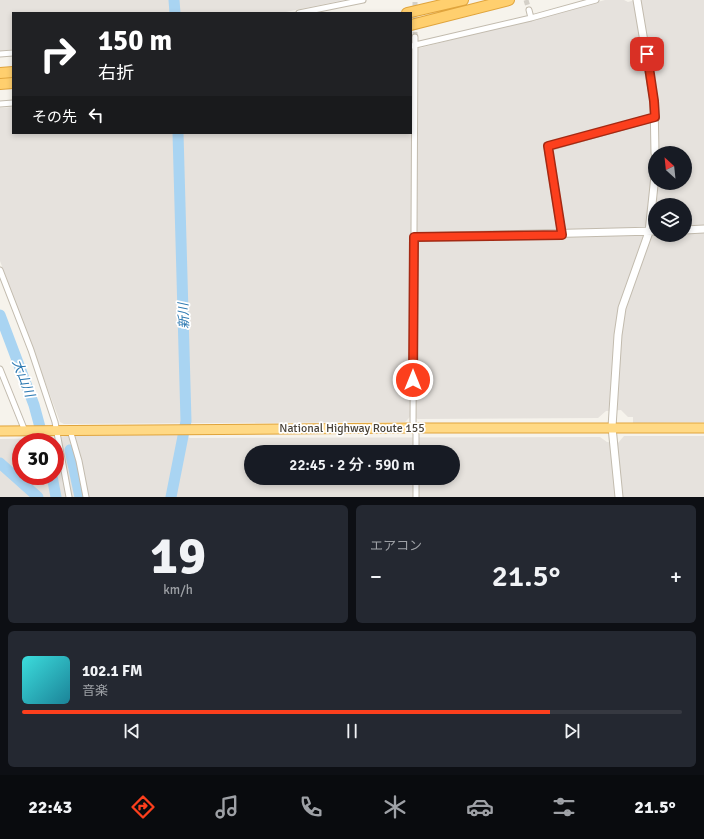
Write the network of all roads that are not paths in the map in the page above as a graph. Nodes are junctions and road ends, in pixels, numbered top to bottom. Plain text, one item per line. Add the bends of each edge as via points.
1 (363, 0) edge
2 (463, 0) edge
3 (509, 0) edge
4 (596, 0) edge
5 (637, 0) edge
6 (529, 10) tunnel mouth
7 (304, 12) edge
8 (411, 12) edge
9 (531, 18) junction
10 (412, 24) edge
11 (415, 37) dead end
12 (413, 46) edge
13 (12, 52) edge
14 (0, 54) edge
15 (12, 72) edge
16 (0, 73) edge
17 (12, 83) edge
18 (0, 84) edge
19 (12, 103) edge
20 (0, 104) edge
21 (655, 117) junction
22 (655, 146) edge
23 (704, 229) edge
24 (692, 230) edge
25 (648, 232) edge
26 (562, 235) junction
27 (414, 237) junction
28 (648, 242) edge
29 (0, 270) edge
30 (0, 369) edge
31 (612, 427) junction
32 (414, 428) junction
33 (704, 428) edge
34 (70, 429) junction
35 (24, 430) junction
36 (56, 430) junction
37 (0, 431) edge
38 (415, 445) edge
39 (416, 485) edge
40 (69, 497) edge
41 (86, 497) edge
42 (416, 497) edge
43 (619, 497) edge

1 - 7 street
2 - 8 highway
3 - 10 highway
4 - 9 street
5 - 21 street
6 - 9 street
9 - 12 street
11 - 12 street
12 - 27 street
13 - 14 street
15 - 16 highway
17 - 18 highway
19 - 20 street
21 - 22 street
21 - 26 street via 548,146
23 - 24 street
25 - 26 street
26 - 27 street
27 - 32 street
28 - 31 street via 622,308
29 - 36 street via 31,350 56,422
30 - 35 street
31 - 32 highway, National Highway Route 155
31 - 33 highway, National Highway Route 155
31 - 43 street
32 - 34 highway, National Highway Route 155
32 - 38 street
34 - 36 highway, National Highway Route 155
34 - 41 street
35 - 36 highway, National Highway Route 155
35 - 37 highway, National Highway Route 155
36 - 40 street
39 - 42 street

